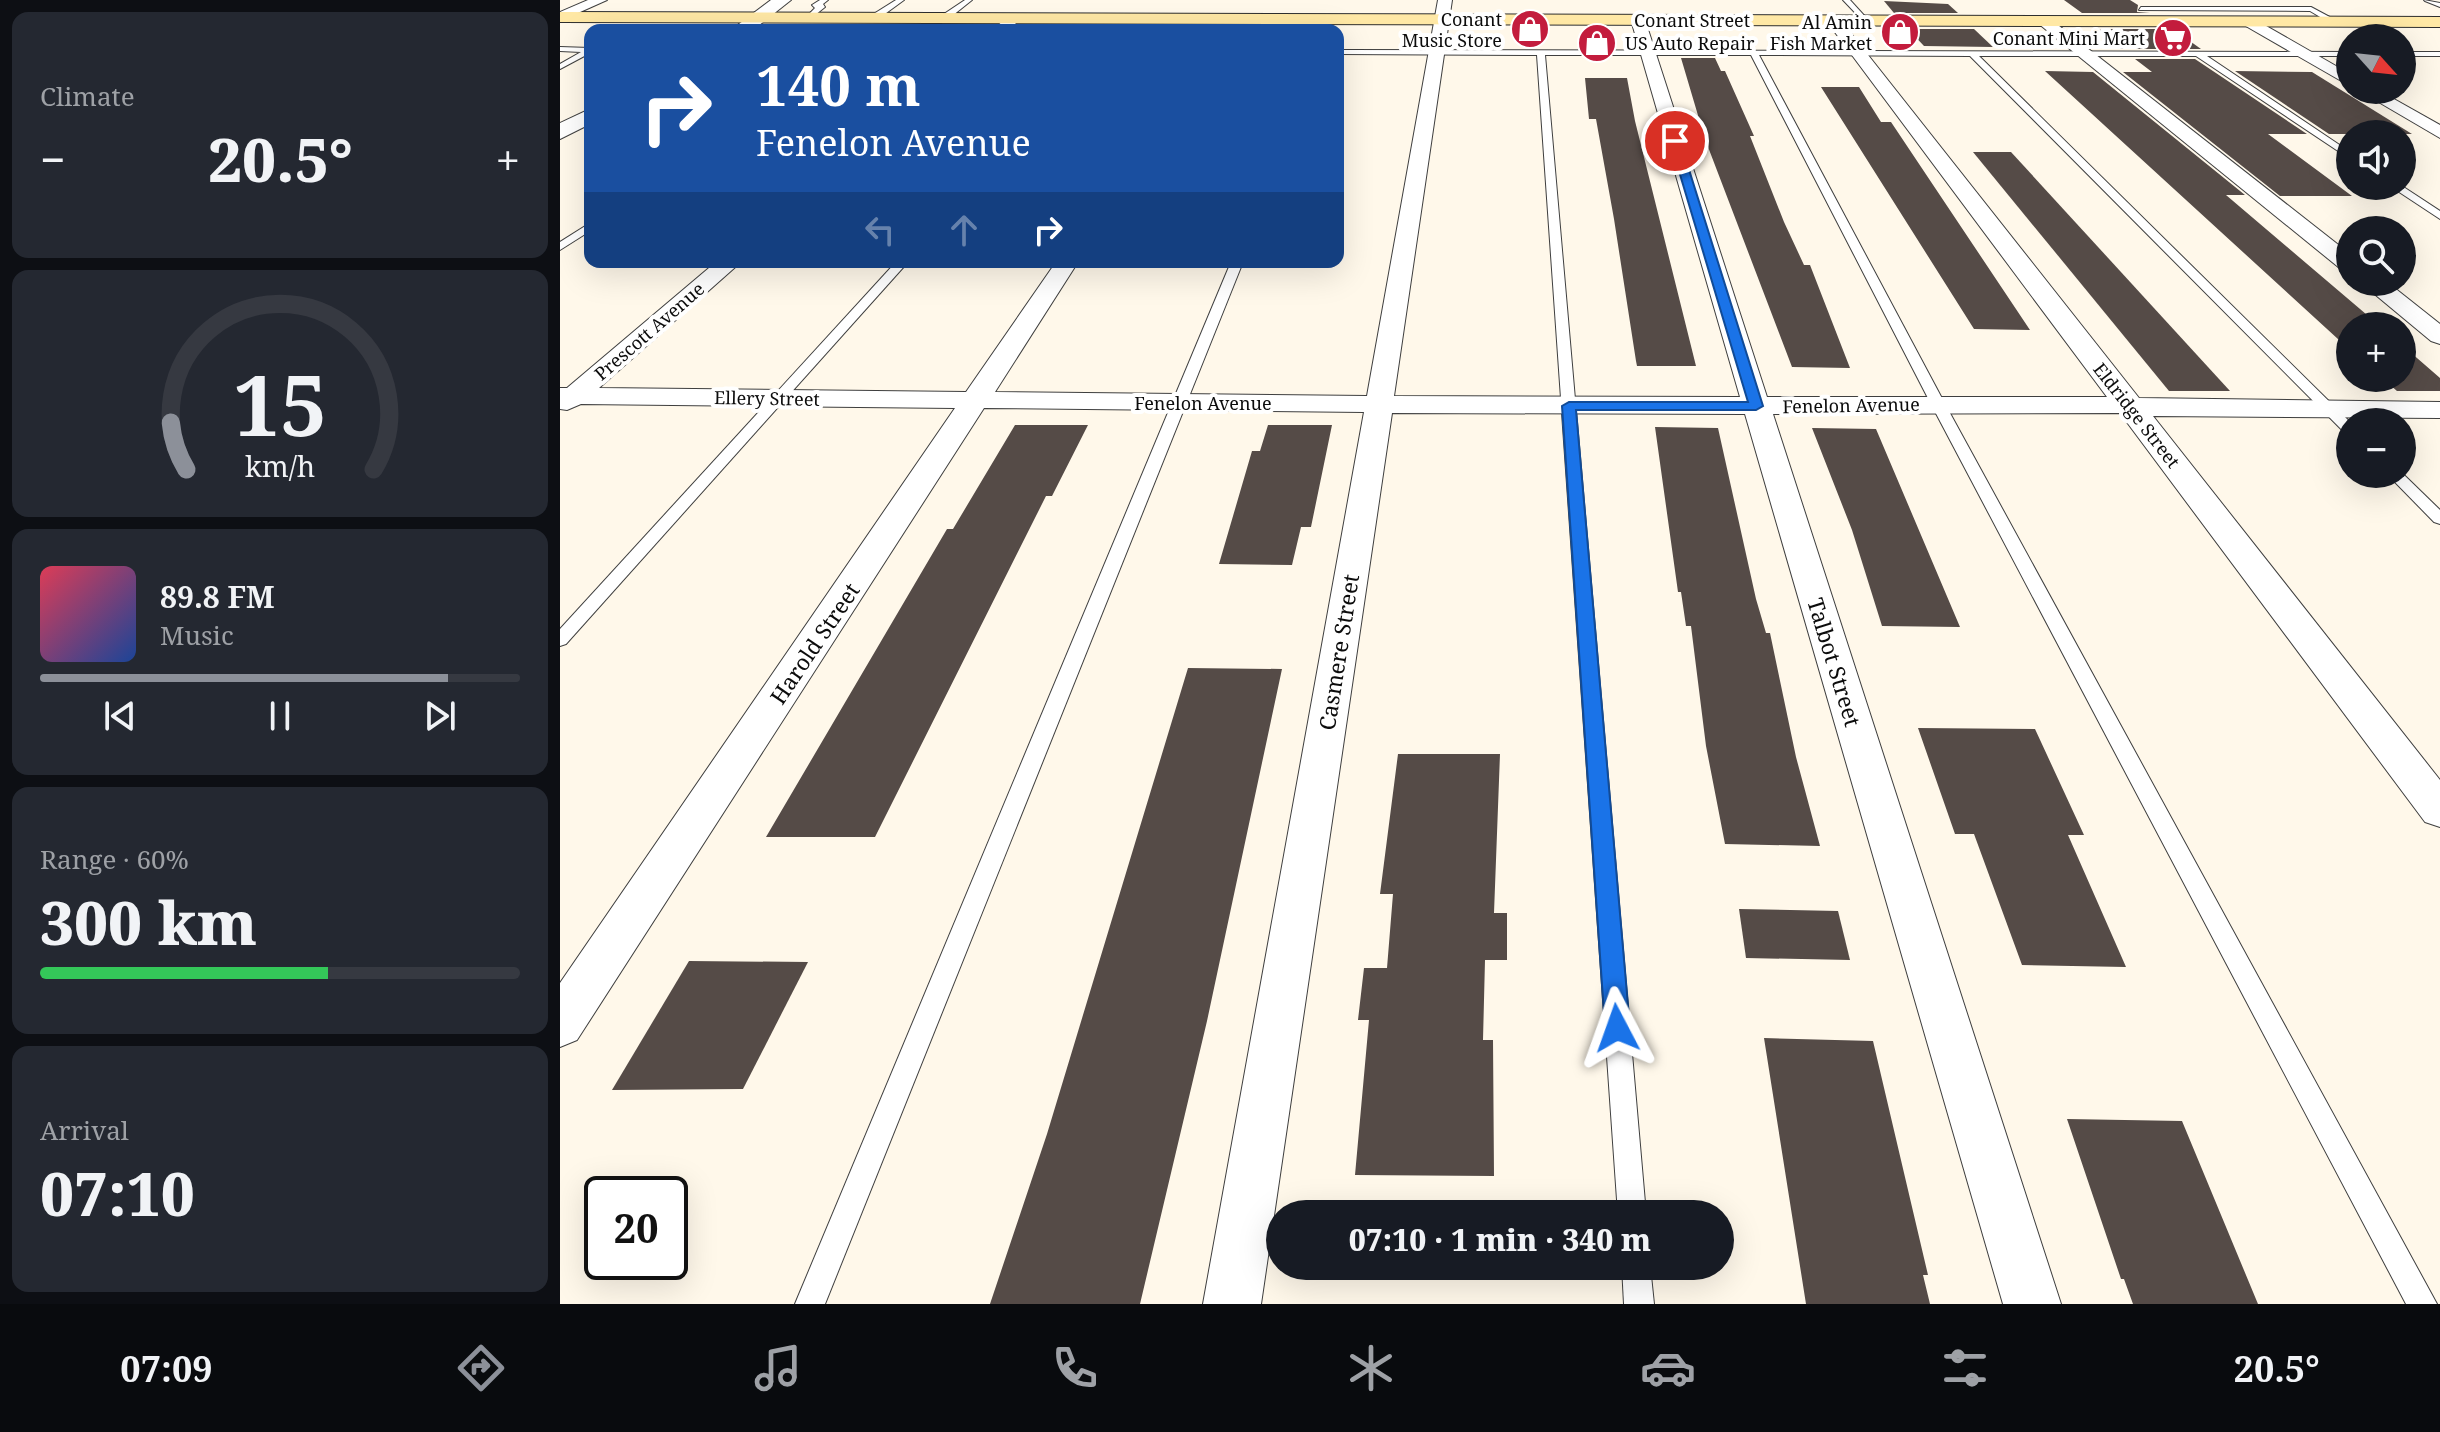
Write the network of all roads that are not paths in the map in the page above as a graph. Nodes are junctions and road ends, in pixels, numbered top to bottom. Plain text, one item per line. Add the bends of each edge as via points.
1 (600, 0) edge
2 (783, 0) edge
3 (825, 0) edge
4 (901, 0) edge
5 (969, 0) edge
6 (2427, 0) edge
7 (2440, 5) edge
8 (1840, 10) edge
9 (2050, 14) junction
10 (764, 16) junction
11 (560, 17) edge
12 (807, 17) junction
13 (875, 17) junction
14 (944, 18) junction
15 (2159, 21) junction
16 (2249, 22) junction
17 (2335, 22) junction
18 (2440, 22) edge
19 (750, 24) edge
20 (1007, 24) edge
21 (1225, 24) edge
22 (1441, 24) edge
23 (1643, 36) junction
24 (560, 49) edge
25 (584, 50) edge
26 (1344, 50) edge
27 (1541, 52) junction
28 (584, 53) edge
29 (1754, 53) junction
30 (1859, 53) junction
31 (1972, 53) junction
32 (2084, 53) junction
33 (2197, 53) junction
34 (2304, 54) junction
35 (2336, 54) edge
36 (2416, 54) edge
37 (2440, 54) edge
38 (2416, 59) edge
39 (2430, 65) dead end
40 (560, 67) edge
41 (2336, 73) edge
42 (2390, 104) edge
43 (584, 118) edge
44 (560, 132) edge
45 (2440, 133) edge
46 (2336, 147) edge
47 (2416, 200) edge
48 (2440, 216) edge
49 (584, 230) edge
50 (560, 247) edge
51 (2336, 254) edge
52 (722, 268) edge
53 (897, 268) edge
54 (1063, 268) edge
55 (1234, 268) edge
56 (2390, 296) edge
57 (2440, 336) edge
58 (781, 397) junction
59 (565, 400) edge
60 (974, 402) junction
61 (1177, 403) junction
62 (1378, 404) junction
63 (1938, 404) junction
64 (2129, 405) junction
65 (1569, 406) junction
66 (1756, 406) junction
67 (2329, 410) junction
68 (2440, 410) edge
69 (2336, 417) edge
70 (2408, 488) edge
71 (2440, 519) edge
72 (560, 640) edge
73 (2440, 810) edge
74 (560, 1024) edge
75 (1631, 1200) edge
76 (1637, 1280) edge
77 (810, 1304) edge
78 (1232, 1304) edge
79 (1639, 1304) edge
80 (2032, 1304) edge
81 (2422, 1304) edge

1 - 11 street
2 - 10 street
3 - 12 lane
4 - 13 lane
5 - 14 lane
6 - 7 lane
8 - 9 main road, Conant Street via 1867,20
8 - 23 main road, Conant Street
8 - 30 street, Eldridge Street
9 - 15 main road, Conant Street via 2074,21
9 - 32 street
10 - 11 main road, Conant Street
10 - 12 main road, Conant Street
10 - 19 street
12 - 13 main road, Conant Street
13 - 14 main road, Conant Street
14 - 20 main road, Conant Street
15 - 16 main road, Conant Street
15 - 17 lane via 2138,7 2311,9
16 - 17 main road, Conant Street
16 - 34 street
17 - 18 main road, Conant Street
20 - 21 main road, Conant Street
21 - 22 main road, Conant Street
22 - 23 main road, Conant Street
22 - 26 lane
22 - 27 lane
22 - 62 street, Casmere Street
23 - 27 lane
23 - 29 lane
23 - 66 street, Talbot Street
24 - 25 lane
27 - 65 lane
28 - 40 lane
29 - 30 lane
29 - 63 lane
30 - 31 lane
30 - 64 street, Eldridge Street
31 - 32 lane
31 - 67 lane
32 - 33 lane
32 - 51 street
33 - 34 lane
33 - 46 lane
34 - 35 lane
34 - 41 street
36 - 37 lane
38 - 39 lane
42 - 45 street
43 - 44 street
47 - 48 lane
49 - 50 lane
52 - 59 street, Prescott Avenue
53 - 58 lane
54 - 60 street, Harold Street
55 - 61 lane
56 - 57 street
58 - 59 street, Ellery Street
58 - 60 street, Ellery Street
58 - 72 lane
60 - 61 street, Fenelon Avenue
60 - 74 street, Harold Street
61 - 62 street, Fenelon Avenue
61 - 77 lane
62 - 65 street, Fenelon Avenue
62 - 78 street, Casmere Street
63 - 64 street, Fenelon Avenue
63 - 66 street, Fenelon Avenue
63 - 81 lane
64 - 67 street, Fenelon Avenue
64 - 73 street, Eldridge Street
65 - 66 street, Fenelon Avenue
65 - 75 lane
66 - 80 street, Talbot Street
67 - 68 street, Fenelon Avenue
67 - 69 lane
70 - 71 lane
76 - 79 lane

